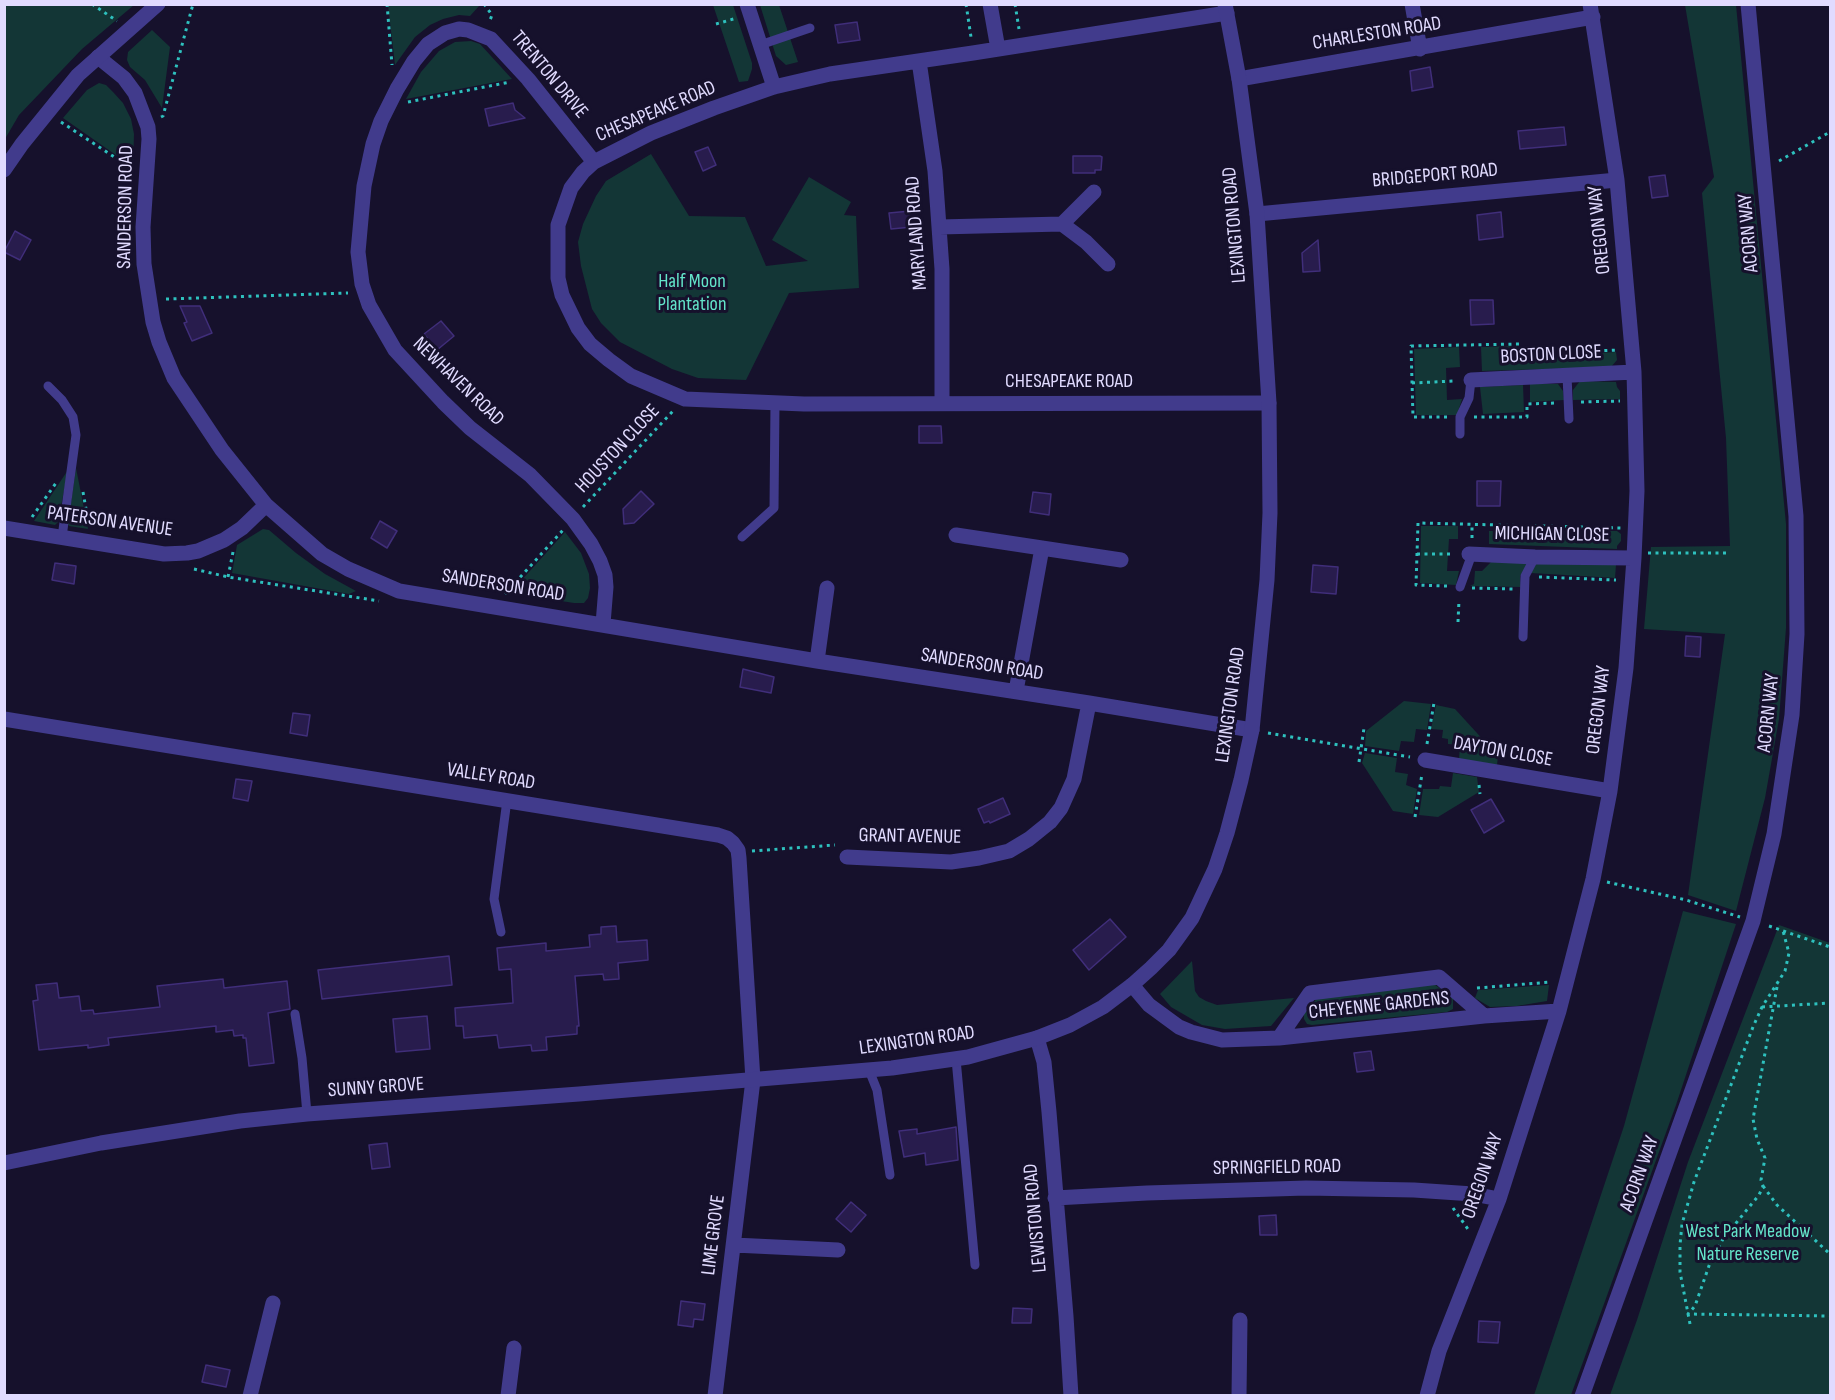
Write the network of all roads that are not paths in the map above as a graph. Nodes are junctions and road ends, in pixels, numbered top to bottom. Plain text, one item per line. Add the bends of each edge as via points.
1 (158, 4) edge
2 (990, 4) edge
3 (1412, 4) edge
4 (1748, 4) edge
5 (748, 9) edge
6 (1226, 9) edge
7 (1591, 11) edge
8 (810, 28) dead end
9 (760, 45) junction
10 (998, 49) junction
11 (1420, 49) junction
12 (98, 57) junction
13 (919, 61) junction
14 (1239, 79) junction
15 (774, 87) junction
16 (375, 135) joint
17 (594, 162) junction
18 (4, 170) edge
19 (1617, 180) junction
20 (1094, 192) dead end
21 (1257, 214) junction
22 (1062, 224) junction
23 (939, 227) junction
24 (1108, 264) dead end
25 (1634, 372) junction
26 (1567, 376) junction
27 (1471, 380) joint
28 (48, 386) dead end
29 (775, 403) junction
30 (942, 403) junction
31 (1269, 403) junction
32 (1569, 419) dead end
33 (1460, 434) dead end
34 (266, 505) junction
35 (4, 528) edge
36 (957, 535) dead end
37 (62, 537) junction
38 (742, 537) dead end
39 (1042, 548) junction
40 (1471, 554) joint
41 (1634, 555) junction
42 (1535, 557) junction
43 (1121, 560) dead end
44 (1460, 587) road end
45 (827, 588) dead end
46 (603, 624) junction
47 (1523, 637) dead end
48 (817, 661) junction
49 (1016, 691) junction
50 (1089, 703) junction
51 (4, 720) edge
52 (1252, 730) junction
53 (1425, 760) road end
54 (1610, 791) junction
55 (507, 800) junction
56 (847, 857) road end
57 (501, 932) dead end
58 (1132, 986) junction
59 (1558, 1011) junction
60 (295, 1014) dead end
61 (1484, 1016) junction
62 (1037, 1038) junction
63 (1279, 1038) junction
64 (956, 1059) junction
65 (869, 1070) junction
66 (753, 1080) junction
67 (307, 1114) junction
68 (4, 1163) edge
69 (890, 1175) dead end
70 (1055, 1198) junction
71 (1499, 1199) junction
72 (734, 1245) junction
73 (838, 1250) dead end
74 (975, 1265) dead end
75 (273, 1303) dead end
76 (1240, 1320) dead end
77 (514, 1348) dead end
78 (250, 1395) edge
79 (507, 1395) edge
80 (715, 1395) edge
81 (1071, 1395) edge
82 (1239, 1395) edge
83 (1427, 1395) edge
84 (1582, 1395) edge

1 - 12 street
2 - 10 street
3 - 11 street
4 - 84 street, ACORN WAY via 1796,516 1797,624 1786,757 1774,834 1753,921
5 - 9 street
6 - 10 street, CHESAPEAKE ROAD
6 - 14 street, LEXINGTON ROAD
7 - 11 street, CHARLESTON ROAD
7 - 19 street, OREGON WAY
8 - 9 lane
9 - 15 street
10 - 13 street, CHESAPEAKE ROAD
11 - 14 street, CHARLESTON ROAD
12 - 18 street via 78,75
12 - 34 street, SANDERSON ROAD via 124,78 135,93 148,127 144,264 159,342 174,378 222,450
13 - 15 street, CHESAPEAKE ROAD
13 - 23 street, MARYLAND ROAD
14 - 21 street, LEXINGTON ROAD
15 - 17 street, CHESAPEAKE ROAD via 651,133
16 - 17 street, TRENTON DRIVE via 414,61 428,44 459,29 488,37 528,79
16 - 46 street, NEWHAVEN ROAD via 359,229 359,264 364,292 374,315 416,375 470,428 530,475 573,519 603,569
17 - 29 street, CHESAPEAKE ROAD via 571,188 558,225 556,259 562,295 590,344 631,376 684,399
19 - 21 street, BRIDGEPORT ROAD
19 - 25 street, OREGON WAY
20 - 22 street
21 - 31 street, LEXINGTON ROAD
22 - 23 street
22 - 24 street
23 - 30 street, MARYLAND ROAD
25 - 26 street, BOSTON CLOSE
25 - 41 street, OREGON WAY
26 - 27 street, BOSTON CLOSE
26 - 32 lane
27 - 33 lane via 1469,398 1460,417
28 - 37 lane via 73,417 76,435
29 - 30 street, CHESAPEAKE ROAD
29 - 38 lane via 774,508
30 - 31 street, CHESAPEAKE ROAD
31 - 52 street, LEXINGTON ROAD via 1268,580
34 - 37 street, PATERSON AVENUE via 242,528 198,551 164,554
34 - 46 street, SANDERSON ROAD via 322,554 399,591
35 - 37 street, PATERSON AVENUE
36 - 39 street
39 - 43 street
39 - 49 street
40 - 42 street, MICHIGAN CLOSE
40 - 44 lane
41 - 42 street, MICHIGAN CLOSE
41 - 54 street, OREGON WAY via 1626,668
42 - 47 lane via 1525,576
45 - 48 street
46 - 48 street, SANDERSON ROAD
48 - 49 street, SANDERSON ROAD
49 - 50 street, SANDERSON ROAD
50 - 52 street, SANDERSON ROAD
50 - 56 street, GRANT AVENUE via 1074,779 1061,808 1029,839 1009,851 951,862
51 - 55 street, VALLEY ROAD
52 - 58 street, LEXINGTON ROAD via 1227,833 1201,901 1183,933
53 - 54 street, DAYTON CLOSE
54 - 59 street, OREGON WAY via 1593,879
55 - 57 lane via 494,893
55 - 66 street, VALLEY ROAD via 718,835 733,843 739,858
58 - 62 street, LEXINGTON ROAD via 1103,1007
58 - 63 street, CHEYENNE GARDENS via 1149,1005 1191,1032 1222,1040
59 - 61 street, CHEYENNE GARDENS
59 - 71 street, OREGON WAY
60 - 67 lane
61 - 63 street, CHEYENNE GARDENS
61 - 63 street, CHEYENNE GARDENS via 1439,977 1310,993
62 - 64 street, LEXINGTON ROAD
62 - 70 street, LEWISTON ROAD via 1044,1062
64 - 65 street, LEXINGTON ROAD
64 - 74 lane
65 - 66 street, LEXINGTON ROAD
65 - 69 lane via 877,1090
66 - 67 street, SUNNY GROVE
66 - 72 street, LIME GROVE
67 - 68 street, SUNNY GROVE via 101,1143
70 - 71 street, SPRINGFIELD ROAD via 1306,1188 1442,1191
70 - 81 street, LEWISTON ROAD
71 - 83 street, OREGON WAY via 1439,1352
72 - 73 street
72 - 80 street, LIME GROVE
75 - 78 street
76 - 82 street
77 - 79 street

